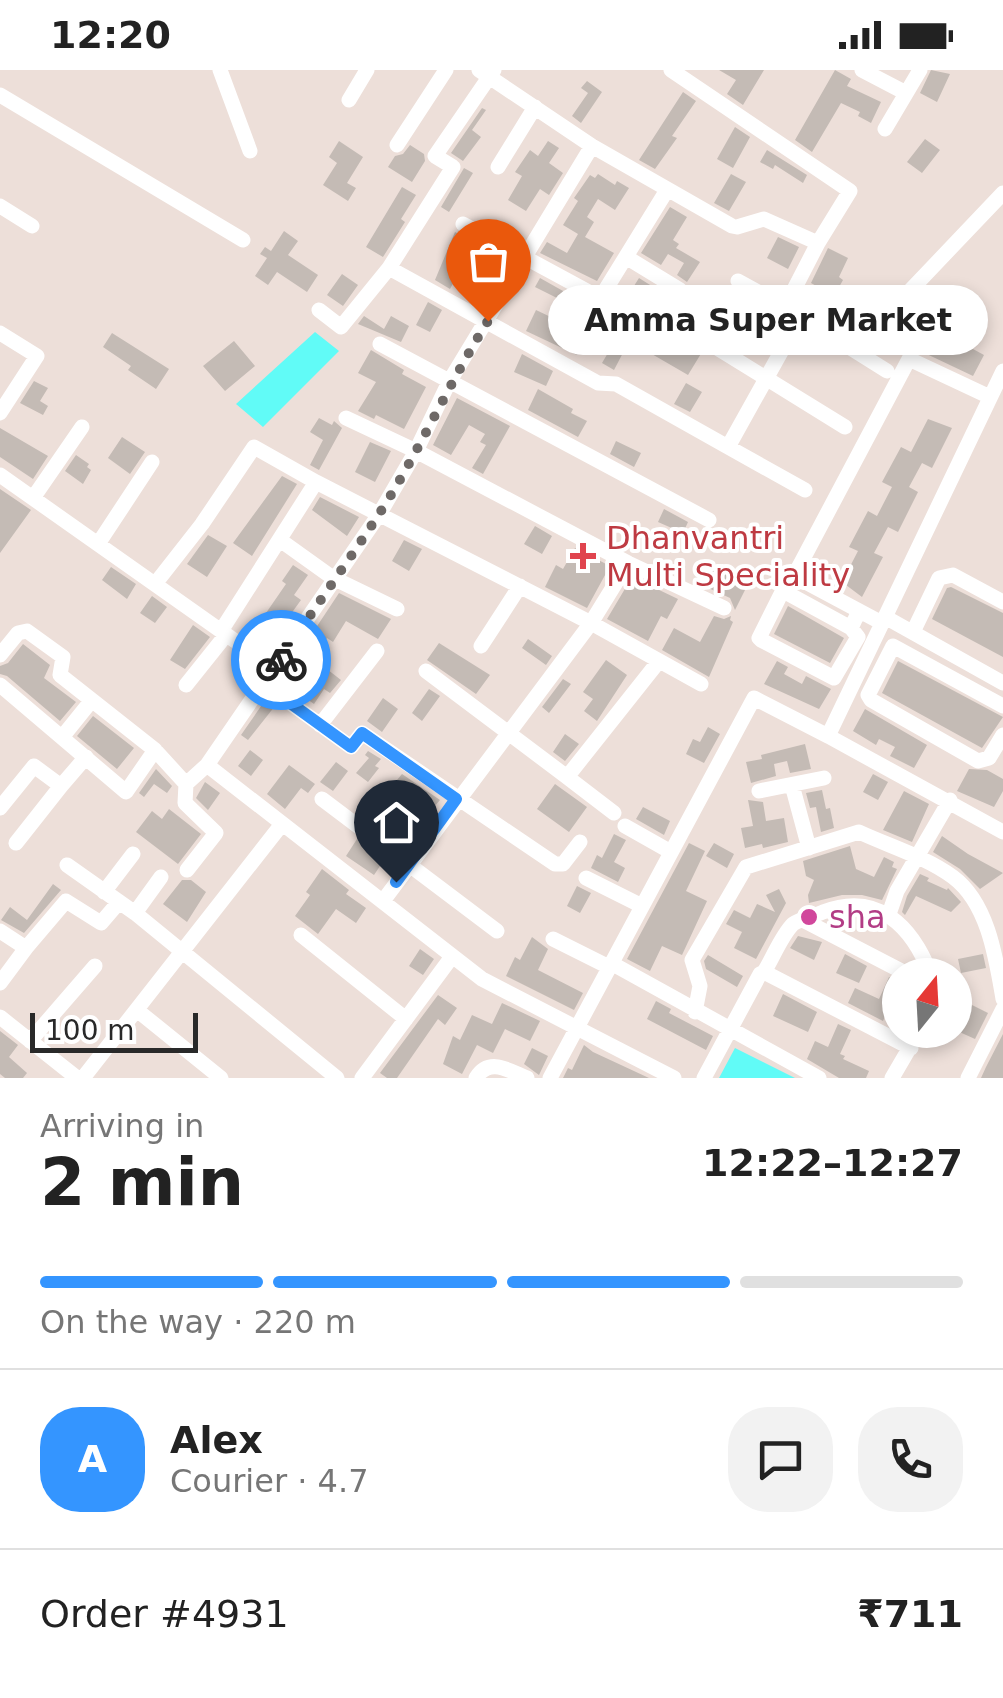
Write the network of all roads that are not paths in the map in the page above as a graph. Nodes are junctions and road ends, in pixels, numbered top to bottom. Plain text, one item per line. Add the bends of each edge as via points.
1 (220, 70) edge
2 (368, 70) edge
3 (446, 70) edge
4 (671, 70) edge
5 (862, 70) edge
6 (920, 70) edge
7 (487, 72) edge
8 (906, 93) junction
9 (0, 95) edge
10 (349, 100) dead end
11 (535, 108) junction
12 (885, 128) dead end
13 (397, 145) dead end
14 (592, 146) junction
15 (250, 151) dead end
16 (498, 167) dead end
17 (668, 190) junction
18 (1003, 193) edge
19 (0, 206) edge
20 (463, 224) dead end
21 (32, 226) dead end
22 (243, 240) dead end
23 (818, 242) junction
24 (626, 257) junction
25 (527, 258) junction
26 (389, 268) junction
27 (738, 281) dead end
28 (680, 290) dead end
29 (601, 297) junction
30 (785, 307) junction
31 (320, 310) dead end
32 (801, 316) junction
33 (488, 321) junction
34 (675, 322) dead end
35 (648, 324) dead end
36 (0, 333) edge
37 (380, 344) dead end
38 (865, 357) junction
39 (887, 371) dead end
40 (1003, 372) edge
41 (766, 379) junction
42 (449, 382) junction
43 (990, 397) junction
44 (0, 413) edge
45 (346, 418) dead end
46 (82, 427) dead end
47 (845, 428) dead end
48 (728, 446) junction
49 (416, 451) junction
50 (152, 462) dead end
51 (0, 476) edge
52 (316, 482) junction
53 (804, 490) dead end
54 (33, 498) junction
55 (380, 512) junction
56 (709, 520) dead end
57 (280, 540) junction
58 (98, 544) junction
59 (628, 563) junction
60 (794, 576) junction
61 (333, 578) junction
62 (155, 584) junction
63 (520, 586) junction
64 (785, 592) junction
65 (1003, 602) edge
66 (724, 608) dead end
67 (397, 609) dead end
68 (859, 611) junction
69 (884, 620) junction
70 (591, 623) junction
71 (911, 627) junction
72 (851, 628) junction
73 (224, 633) junction
74 (481, 646) dead end
75 (892, 646) junction
76 (377, 651) dead end
77 (0, 655) edge
78 (659, 661) junction
79 (276, 669) junction
80 (426, 672) dead end
81 (1001, 682) edge
82 (264, 684) junction
83 (700, 684) dead end
84 (0, 685) edge
85 (186, 685) dead end
86 (92, 700) junction
87 (1003, 706) edge
88 (320, 725) junction
89 (511, 732) junction
90 (1003, 734) edge
91 (63, 736) junction
92 (828, 736) junction
93 (155, 750) junction
94 (998, 755) edge
95 (86, 757) junction
96 (208, 765) junction
97 (567, 778) junction
98 (824, 778) dead end
99 (186, 784) junction
100 (792, 784) junction
101 (60, 786) junction
102 (758, 792) dead end
103 (322, 799) dead end
104 (456, 799) junction
105 (950, 800) junction
106 (0, 808) edge
107 (282, 824) junction
108 (1003, 832) edge
109 (580, 842) dead end
110 (16, 843) dead end
111 (809, 848) junction
112 (671, 852) junction
113 (133, 854) dead end
114 (916, 858) junction
115 (409, 864) junction
116 (67, 865) dead end
117 (187, 870) dead end
118 (161, 877) dead end
119 (586, 878) dead end
120 (104, 892) junction
121 (383, 901) junction
122 (119, 902) junction
123 (642, 906) junction
124 (135, 914) junction
125 (890, 914) junction
126 (803, 920) junction
127 (0, 931) edge
128 (497, 931) dead end
129 (301, 935) dead end
130 (553, 939) dead end
131 (999, 946) edge
132 (26, 948) junction
133 (183, 952) junction
134 (452, 958) junction
135 (923, 958) edge
136 (882, 961) edge
137 (610, 965) junction
138 (95, 966) dead end
139 (764, 972) junction
140 (0, 983) edge
141 (1003, 999) edge
142 (1003, 1010) edge
143 (138, 1011) junction
144 (694, 1012) junction
145 (0, 1017) edge
146 (406, 1019) junction
147 (575, 1027) junction
148 (730, 1031) junction
149 (882, 1033) edge
150 (30, 1041) junction
151 (910, 1048) edge
152 (84, 1074) edge
153 (108, 1078) edge
154 (221, 1078) edge
155 (337, 1078) edge
156 (362, 1078) edge
157 (476, 1078) edge
158 (527, 1078) edge
159 (550, 1078) edge
160 (674, 1078) edge
161 (704, 1078) edge
162 (819, 1078) edge
163 (892, 1078) edge
164 (968, 1078) edge

1 - 15 street
2 - 10 street
3 - 13 street
4 - 23 street via 850,191
5 - 8 street
6 - 8 street
7 - 11 street
7 - 26 street via 435,156 453,167
8 - 12 street
9 - 22 street
11 - 14 street
11 - 16 street
14 - 17 street
14 - 25 street
17 - 23 street via 732,226 764,219
17 - 24 street
18 - 38 street via 905,296
19 - 21 street
20 - 25 street
23 - 30 street
24 - 28 street
24 - 29 street
25 - 29 street
25 - 33 street
26 - 31 street via 340,326
26 - 33 street
27 - 30 street
29 - 35 street
30 - 32 street
32 - 38 street
32 - 41 street
33 - 42 street
33 - 48 street
34 - 41 street
36 - 44 street via 37,356
37 - 42 street
38 - 39 street
40 - 43 street
41 - 47 street
41 - 48 street
42 - 49 street
42 - 56 street
43 - 60 street via 909,359
43 - 69 street
45 - 49 street
46 - 54 street
48 - 53 street
49 - 55 street
49 - 59 street
50 - 58 street
51 - 54 street
52 - 55 street
52 - 57 street
52 - 62 street via 254,447
54 - 58 street
55 - 61 street
55 - 63 street
57 - 61 street
57 - 73 street
58 - 62 street
59 - 66 street
59 - 70 street
60 - 64 street
60 - 68 street
61 - 67 street
61 - 79 street
62 - 73 street
63 - 70 street
63 - 74 street
64 - 72 street
64 - 72 street via 759,638 830,677 837,676 858,637
65 - 71 street via 944,575
68 - 69 street
68 - 72 street
69 - 71 street
69 - 92 street
70 - 78 street
70 - 89 street
71 - 75 street
71 - 81 street
73 - 79 street
73 - 85 street
75 - 87 street
75 - 94 street via 869,688 871,700 978,760
76 - 88 street
77 - 86 street via 27,631 62,656 60,675
78 - 83 street
78 - 97 street
79 - 82 street
80 - 89 street
82 - 88 street
82 - 96 street
84 - 91 street
86 - 91 street
86 - 93 street
88 - 104 street via 351,747 362,733
89 - 97 street
89 - 104 street
90 - 94 street
91 - 95 street
92 - 105 street
92 - 112 street via 754,698
93 - 95 street via 126,792
93 - 99 street
95 - 101 street
96 - 99 street
96 - 107 street
97 - 112 street
98 - 100 street
99 - 117 street via 185,803 216,832
100 - 102 street
100 - 111 street
101 - 106 street via 34,766
101 - 110 street
103 - 115 street
104 - 109 street via 555,864
104 - 115 street
105 - 108 street
105 - 114 street
107 - 121 street
107 - 133 street
111 - 114 street via 859,832
111 - 144 street via 746,868 692,960 700,986
112 - 123 street
113 - 120 street
114 - 125 street
114 - 131 street via 970,894
115 - 121 street
115 - 128 street
116 - 120 street
118 - 124 street
119 - 123 street
120 - 122 street
121 - 134 street
122 - 124 street
122 - 132 street via 101,923 66,901
123 - 137 street
124 - 133 street
125 - 126 street via 874,907 833,908
125 - 135 street
126 - 136 street
126 - 139 street
127 - 132 street
129 - 146 street
130 - 137 street
131 - 141 street
132 - 140 street
133 - 143 street
133 - 155 street
134 - 146 street
134 - 147 street
137 - 144 street
137 - 147 street
138 - 150 street
139 - 148 street
139 - 149 street
142 - 164 street
143 - 152 street
143 - 154 street
144 - 148 street
145 - 150 street
146 - 156 street
147 - 159 street
147 - 160 street
148 - 161 street
148 - 162 street
150 - 152 street
151 - 163 street
152 - 153 street
157 - 158 street via 489,1065

